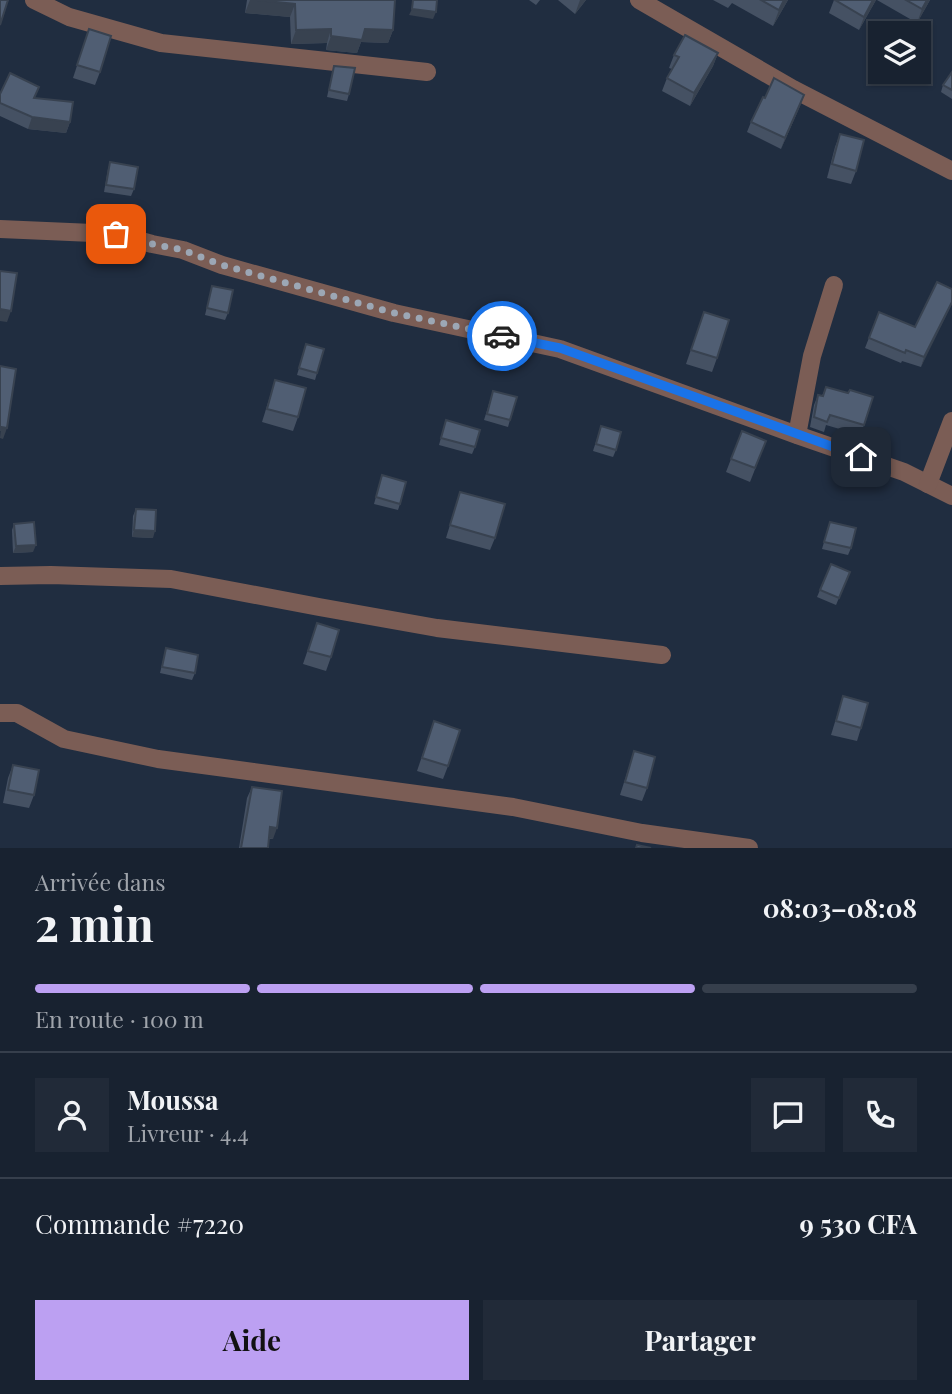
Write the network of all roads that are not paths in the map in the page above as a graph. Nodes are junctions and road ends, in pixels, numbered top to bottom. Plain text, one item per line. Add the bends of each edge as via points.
1 (34, 0) edge
2 (639, 0) edge
3 (427, 72) dead end
4 (952, 171) edge
5 (0, 229) edge
6 (834, 285) dead end
7 (952, 421) edge
8 (797, 435) junction
9 (928, 484) junction
10 (952, 496) edge
11 (0, 576) edge
12 (662, 655) dead end
13 (0, 713) edge
14 (749, 848) edge

1 - 3 street via 69,17 161,43
2 - 4 street via 793,89
5 - 8 street via 116,234 183,250 394,313 560,348
6 - 8 street
7 - 9 street
8 - 9 street
9 - 10 street
11 - 12 street via 171,579 437,628
13 - 14 street via 17,713 64,739 158,759 513,807 642,833

